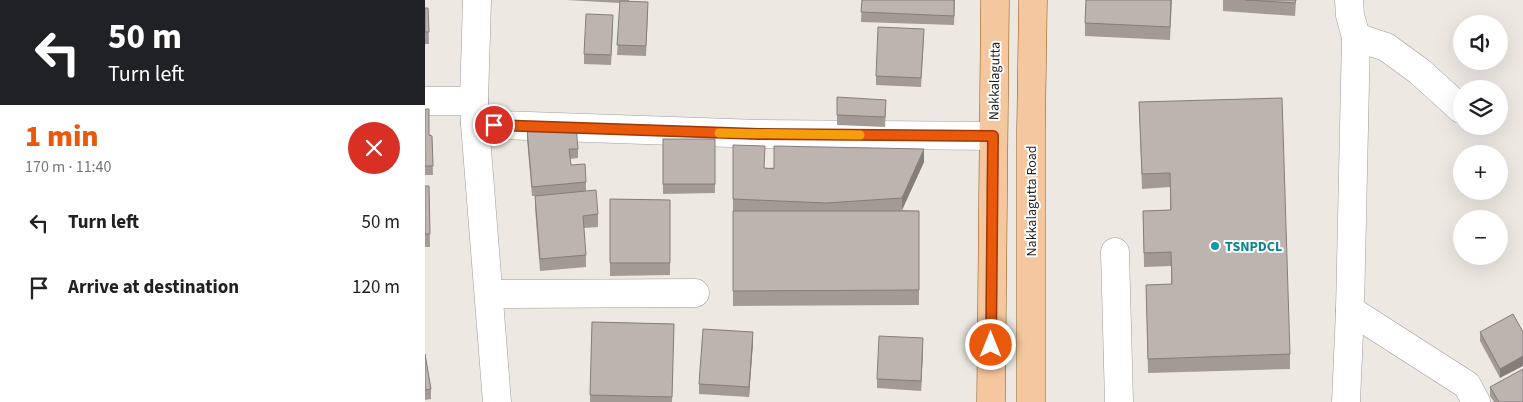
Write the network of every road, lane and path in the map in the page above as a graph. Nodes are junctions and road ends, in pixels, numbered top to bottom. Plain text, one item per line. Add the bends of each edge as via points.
1 (477, 0) edge
2 (995, 0) edge
3 (1033, 0) edge
4 (1356, 13) edge
5 (425, 101) edge
6 (1453, 103) edge
7 (475, 112) junction
8 (993, 136) junction
9 (1115, 252) dead end
10 (695, 293) dead end
11 (489, 294) junction
12 (1350, 310) junction
13 (497, 402) edge
14 (991, 402) edge
15 (1031, 402) edge
16 (1119, 402) edge
17 (1346, 402) edge
18 (1476, 402) edge

1 - 7 street
2 - 8 main road, Nakkalagutta
3 - 15 main road, Nakkalagutta Road
4 - 6 street via 1386,47 1419,71
4 - 12 street
5 - 7 street
7 - 8 street via 759,134
7 - 11 street
8 - 14 main road, Nakkalagutta
9 - 16 street
10 - 11 street
11 - 13 street
12 - 17 street
12 - 18 street via 1467,385

